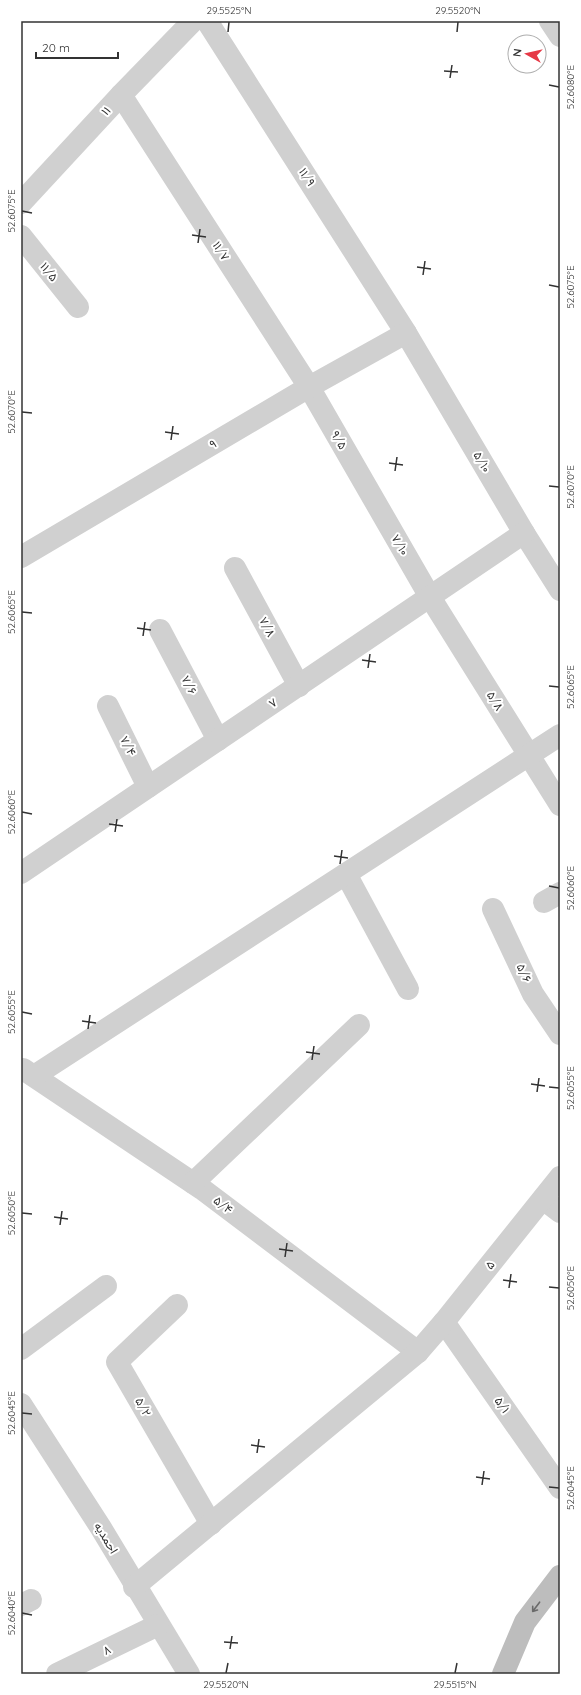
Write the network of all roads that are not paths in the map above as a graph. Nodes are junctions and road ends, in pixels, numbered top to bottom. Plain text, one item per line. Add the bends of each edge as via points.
1 (193, 21) edge
2 (207, 21) edge
3 (550, 21) edge
4 (560, 36) edge
5 (121, 95) junction
6 (21, 203) edge
7 (21, 236) edge
8 (78, 307) dead end
9 (406, 333) junction
10 (308, 387) junction
11 (369, 492) joint
12 (524, 533) junction
13 (21, 557) edge
14 (236, 568) dead end
15 (560, 590) edge
16 (430, 597) junction
17 (160, 630) dead end
18 (299, 686) junction
19 (108, 706) dead end
20 (560, 735) edge
21 (218, 740) junction
22 (529, 755) junction
23 (148, 787) junction
24 (560, 805) edge
25 (21, 873) edge
26 (346, 874) junction
27 (493, 909) dead end
28 (408, 989) dead end
29 (359, 1025) dead end
30 (560, 1034) edge
31 (27, 1072) edge
32 (560, 1177) edge
33 (193, 1183) junction
34 (543, 1198) junction
35 (560, 1212) edge
36 (106, 1286) dead end
37 (177, 1305) dead end
38 (444, 1322) junction
39 (21, 1349) edge
40 (418, 1352) junction
41 (21, 1404) edge
42 (560, 1488) edge
43 (211, 1524) junction
44 (560, 1576) edge
45 (134, 1586) junction
46 (158, 1625) junction
47 (57, 1674) edge
48 (189, 1674) edge
49 (503, 1674) edge

1 - 5 street, ۱۱
2 - 9 street, ۱۱/۹
3 - 4 street
5 - 6 street, ۱۱
5 - 10 street, ۱۱/۷
7 - 8 street, ۱۱/۵
9 - 10 street, ۹
9 - 12 street, ۵/۱۰
10 - 11 street, ۹/۵
10 - 13 street, ۹
11 - 16 street, ۷/۱۰
12 - 15 street, ۵/۱۰
12 - 16 street, ۷
14 - 18 street, ۷/۸
16 - 18 street, ۷
16 - 22 street, ۵/۸
17 - 21 street, ۷/۶
18 - 21 street, ۷
19 - 23 street, ۷/۴
20 - 22 street
21 - 23 street, ۷
22 - 24 street, ۵/۸
22 - 26 street
23 - 25 street, ۷
26 - 28 street
26 - 31 street
27 - 30 street, ۵/۶ via 533,994
29 - 33 street
31 - 33 street, ۵/۴
32 - 34 street, ۵
33 - 40 street, ۵/۴
34 - 35 street
34 - 38 street, ۵
36 - 39 street
37 - 43 street, ۵/۲ via 117,1362
38 - 40 street, ۵
38 - 42 street, ۵/۱
40 - 43 street, ۵
41 - 45 street, احمدیه
43 - 45 street, ۵
44 -> 49 street via 525,1622
45 - 46 street, احمدیه
46 - 47 street, ۸
46 - 48 street, احمدیه

